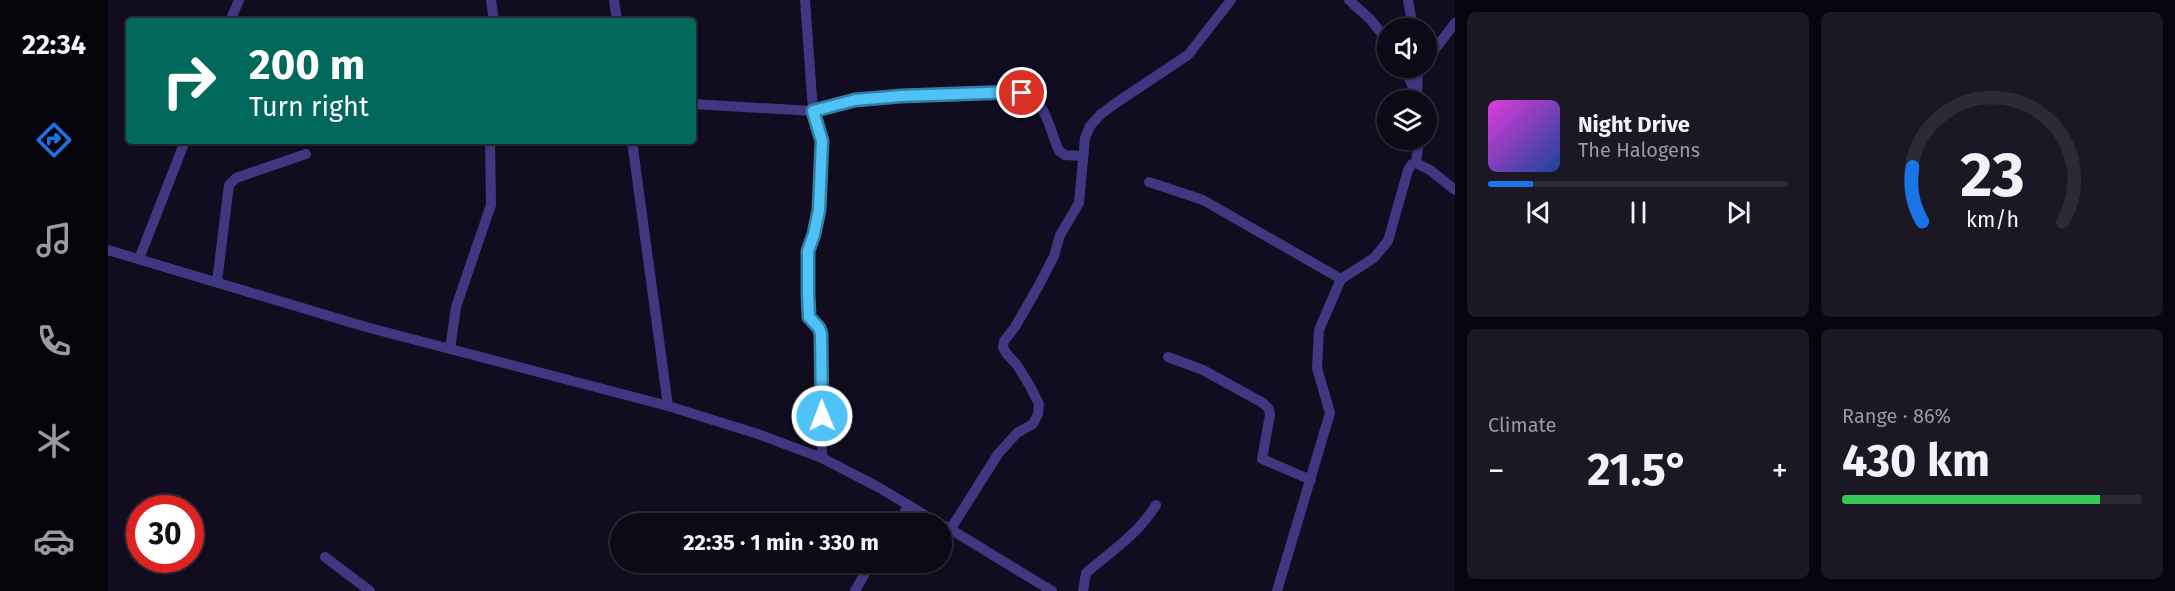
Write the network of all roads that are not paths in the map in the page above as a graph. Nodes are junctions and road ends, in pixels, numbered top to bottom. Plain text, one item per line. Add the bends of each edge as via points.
1 (239, 0) edge
2 (491, 0) edge
3 (614, 0) edge
4 (806, 0) edge
5 (1231, 0) edge
6 (1349, 0) edge
7 (1408, 0) edge
8 (231, 18) edge
9 (494, 18) edge
10 (617, 18) edge
11 (1411, 18) edge
12 (1455, 23) edge
13 (1377, 28) edge
14 (1437, 47) edge
15 (696, 104) edge
16 (813, 111) junction
17 (183, 144) edge
18 (490, 144) edge
19 (632, 144) edge
20 (1418, 150) edge
21 (306, 154) dead end
22 (1083, 156) junction
23 (1416, 163) junction
24 (1149, 182) dead end
25 (1455, 190) edge
26 (108, 250) edge
27 (139, 259) junction
28 (1341, 279) junction
29 (217, 282) junction
30 (450, 349) junction
31 (1168, 357) dead end
32 (668, 406) junction
33 (822, 458) junction
34 (1311, 480) junction
35 (909, 505) junction
36 (1156, 505) dead end
37 (904, 513) edge
38 (922, 513) edge
39 (952, 515) edge
40 (952, 531) edge
41 (326, 557) dead end
42 (866, 573) edge
43 (370, 591) edge
44 (855, 591) edge
45 (1052, 591) edge
46 (1083, 591) edge
47 (1277, 591) edge

1 - 8 street
2 - 9 street
3 - 10 street
4 - 16 street
5 - 22 street via 1188,55 1101,114 1090,126
6 - 13 street
7 - 11 street
12 - 14 street
15 - 16 street
16 - 22 street via 855,100 901,96 1022,93 1044,110 1059,152
16 - 33 street via 822,141 819,210 808,251 808,295 809,317 821,334
17 - 27 street
18 - 30 street via 491,205 459,297
19 - 32 street
20 - 23 street
21 - 29 street via 236,178 229,185
22 - 39 street via 1079,203 1038,287 1004,341 1006,353 1017,364 1039,404 1038,414 1033,424 1017,433 998,454
23 - 25 street
23 - 28 street via 1408,170 1388,241 1374,258
24 - 28 street via 1203,200
26 - 27 street
27 - 29 street
28 - 34 street via 1319,330 1317,368 1330,414
29 - 30 street
30 - 32 street
31 - 34 street via 1203,370 1263,403 1270,415 1262,459
32 - 33 street
33 - 35 street
34 - 47 street
35 - 37 street
35 - 38 street
36 - 46 street via 1137,531 1086,573
40 - 45 street
41 - 43 street
42 - 44 street

